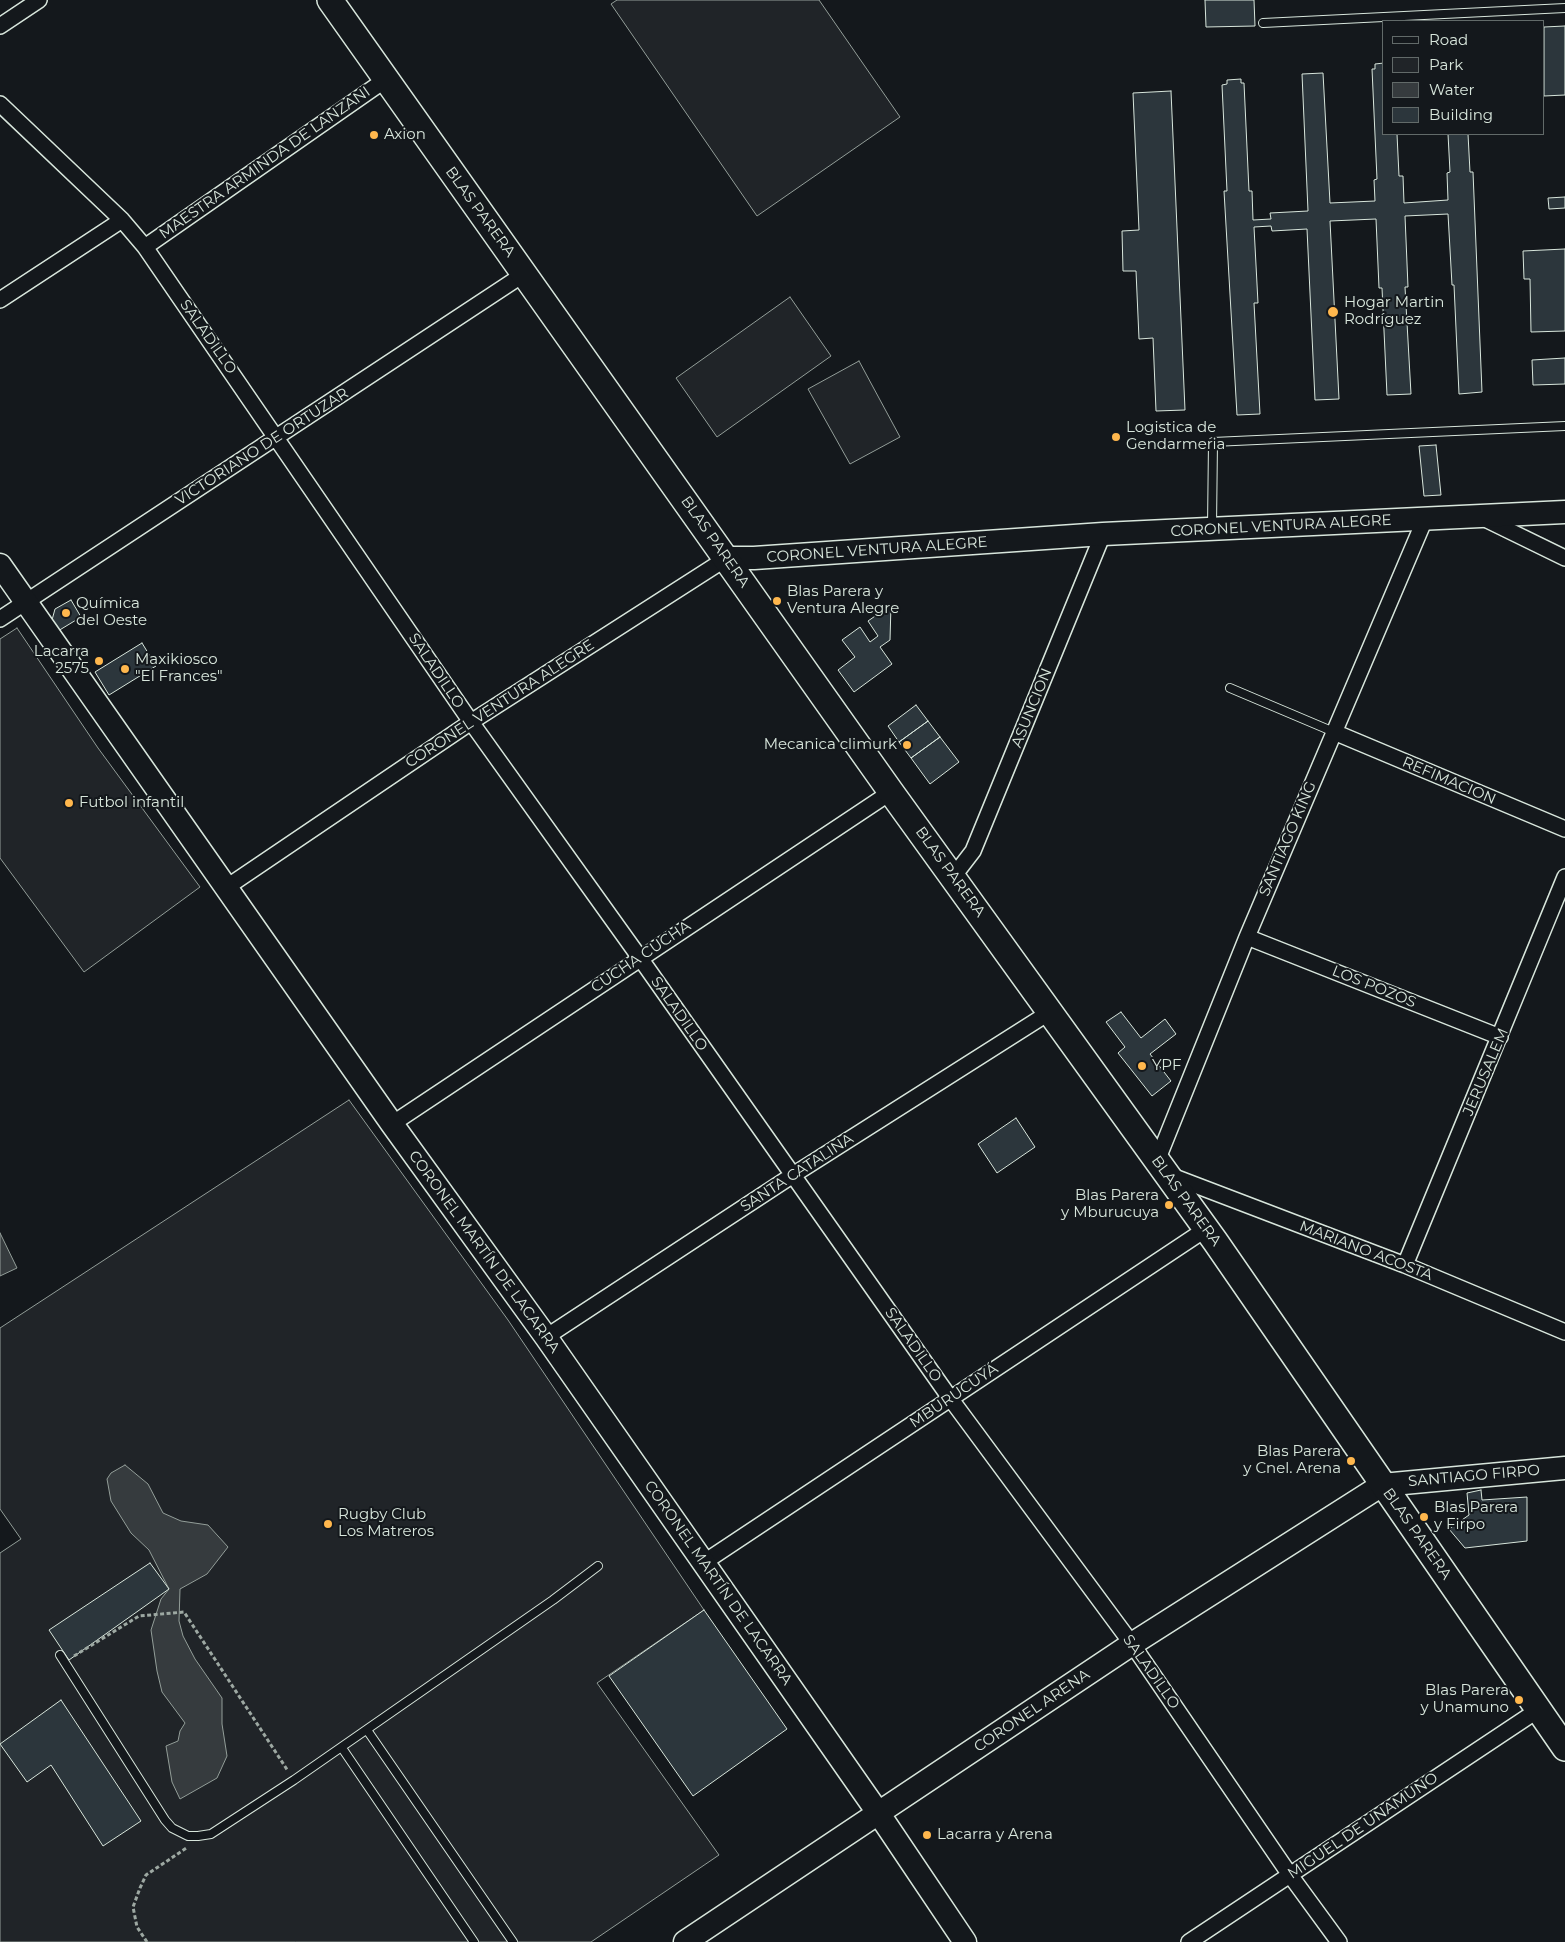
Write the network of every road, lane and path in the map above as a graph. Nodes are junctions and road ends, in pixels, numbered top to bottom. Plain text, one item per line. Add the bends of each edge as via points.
1 (39, 0) edge
2 (330, 0) edge
3 (1565, 8) edge
4 (1263, 23) dead end
5 (0, 26) edge
6 (385, 80) junction
7 (0, 104) edge
8 (122, 220) junction
9 (145, 247) junction
10 (524, 274) junction
11 (0, 300) edge
12 (1565, 426) edge
13 (277, 437) junction
14 (1565, 512) edge
15 (1479, 517) junction
16 (1425, 519) junction
17 (1212, 529) junction
18 (1103, 534) junction
19 (727, 558) junction
20 (1565, 558) edge
21 (0, 565) edge
22 (27, 602) junction
23 (0, 619) edge
24 (1230, 688) dead end
25 (471, 722) junction
26 (1334, 732) junction
27 (891, 792) junction
28 (1565, 829) edge
29 (953, 877) junction
30 (1565, 877) edge
31 (227, 888) junction
32 (1247, 936) junction
33 (640, 958) junction
34 (1050, 1012) junction
35 (1500, 1037) junction
36 (392, 1124) junction
37 (1162, 1167) junction
38 (793, 1174) junction
39 (1206, 1230) junction
40 (1405, 1265) junction
41 (1565, 1332) edge
42 (546, 1337) junction
43 (950, 1398) junction
44 (1565, 1468) edge
45 (1382, 1485) junction
46 (704, 1563) junction
47 (598, 1566) dead end
48 (1132, 1644) junction
49 (62, 1659) joint
50 (1538, 1710) junction
51 (367, 1730) junction
52 (342, 1748) junction
53 (1565, 1748) edge
54 (294, 1780) junction
55 (879, 1814) junction
56 (198, 1836) junction
57 (1290, 1875) junction
58 (147, 1942) edge
59 (474, 1942) edge
60 (513, 1942) edge
61 (685, 1942) edge
62 (965, 1942) edge
63 (1189, 1942) edge
64 (1339, 1942) edge

1 - 5 street
2 - 6 main road, BLAS PARERA
3 - 4 lane
6 - 9 street, MAESTRA ARMINDA DE LANZANI
6 - 10 main road, BLAS PARERA
7 - 8 street, SALADILLO
8 - 9 street, SALADILLO
8 - 11 street
9 - 13 street, SALADILLO
10 - 13 street, VICTORIANO DE ORTUZAR
10 - 19 main road, BLAS PARERA
12 - 17 lane via 1213,442
13 - 22 street, VICTORIANO DE ORTUZAR
13 - 25 street, SALADILLO
14 - 15 street, CORONEL VENTURA ALEGRE
15 - 16 street, CORONEL VENTURA ALEGRE
15 - 20 street
16 - 17 street, CORONEL VENTURA ALEGRE
16 - 26 street, SANTIAGO KING
17 - 18 street, CORONEL VENTURA ALEGRE
18 - 19 street, CORONEL VENTURA ALEGRE
18 - 29 street, ASUNCION via 973,851
19 - 25 street, CORONEL VENTURA ALEGRE
19 - 27 main road, BLAS PARERA
21 - 22 street, CORONEL MARTÍN DE LACARRA
22 - 23 street, VICTORIANO DE ORTUZAR
22 - 31 street, CORONEL MARTÍN DE LACARRA
24 - 26 lane
25 - 31 street, CORONEL VENTURA ALEGRE
25 - 33 street, SALADILLO
26 - 28 street, REFIMACION
26 - 32 street, SANTIAGO KING
27 - 29 main road, BLAS PARERA
27 - 33 street, CUCHA CUCHA
29 - 34 main road, BLAS PARERA
30 - 35 street, JERUSALEM
31 - 36 street, CORONEL MARTÍN DE LACARRA
32 - 35 street, LOS POZOS
32 - 37 street, SANTIAGO KING
33 - 36 street, CUCHA CUCHA
33 - 38 street, SALADILLO
34 - 37 main road, BLAS PARERA
34 - 38 street, SANTA CATALINA
35 - 40 street, JERUSALEM
36 - 42 street, CORONEL MARTÍN DE LACARRA
37 - 39 main road, BLAS PARERA
37 - 40 street, MARIANO ACOSTA
38 - 42 street, SANTA CATALINA
38 - 43 street, SALADILLO
39 - 43 street, MBURUCUYÁ
39 - 45 main road, BLAS PARERA
40 - 41 street, MARIANO ACOSTA
42 - 46 street, CORONEL MARTÍN DE LACARRA
43 - 46 street, MBURUCUYÁ
43 - 48 street, SALADILLO
44 - 45 street, SANTIAGO FIRPO
45 - 48 street, CORONEL ARENA
45 - 50 main road, BLAS PARERA
46 - 55 street, CORONEL MARTÍN DE LACARRA
47 - 51 lane
48 - 55 street, CORONEL ARENA
48 - 57 street, SALADILLO
49 - 54 path via 139,1616 184,1612
49 - 56 lane via 165,1820 172,1828 188,1836
50 - 53 main road, BLAS PARERA
50 - 57 street, MIGUEL DE UNAMUNO
51 - 52 lane
51 - 60 lane
52 - 54 lane
52 - 59 lane
54 - 56 lane via 211,1834
55 - 61 street, CORONEL ARENA
55 - 62 street, CORONEL MARTÍN DE LACARRA
56 - 58 path via 192,1844 146,1875 133,1908 137,1927
57 - 63 street, MIGUEL DE UNAMUNO
57 - 64 street, SALADILLO

